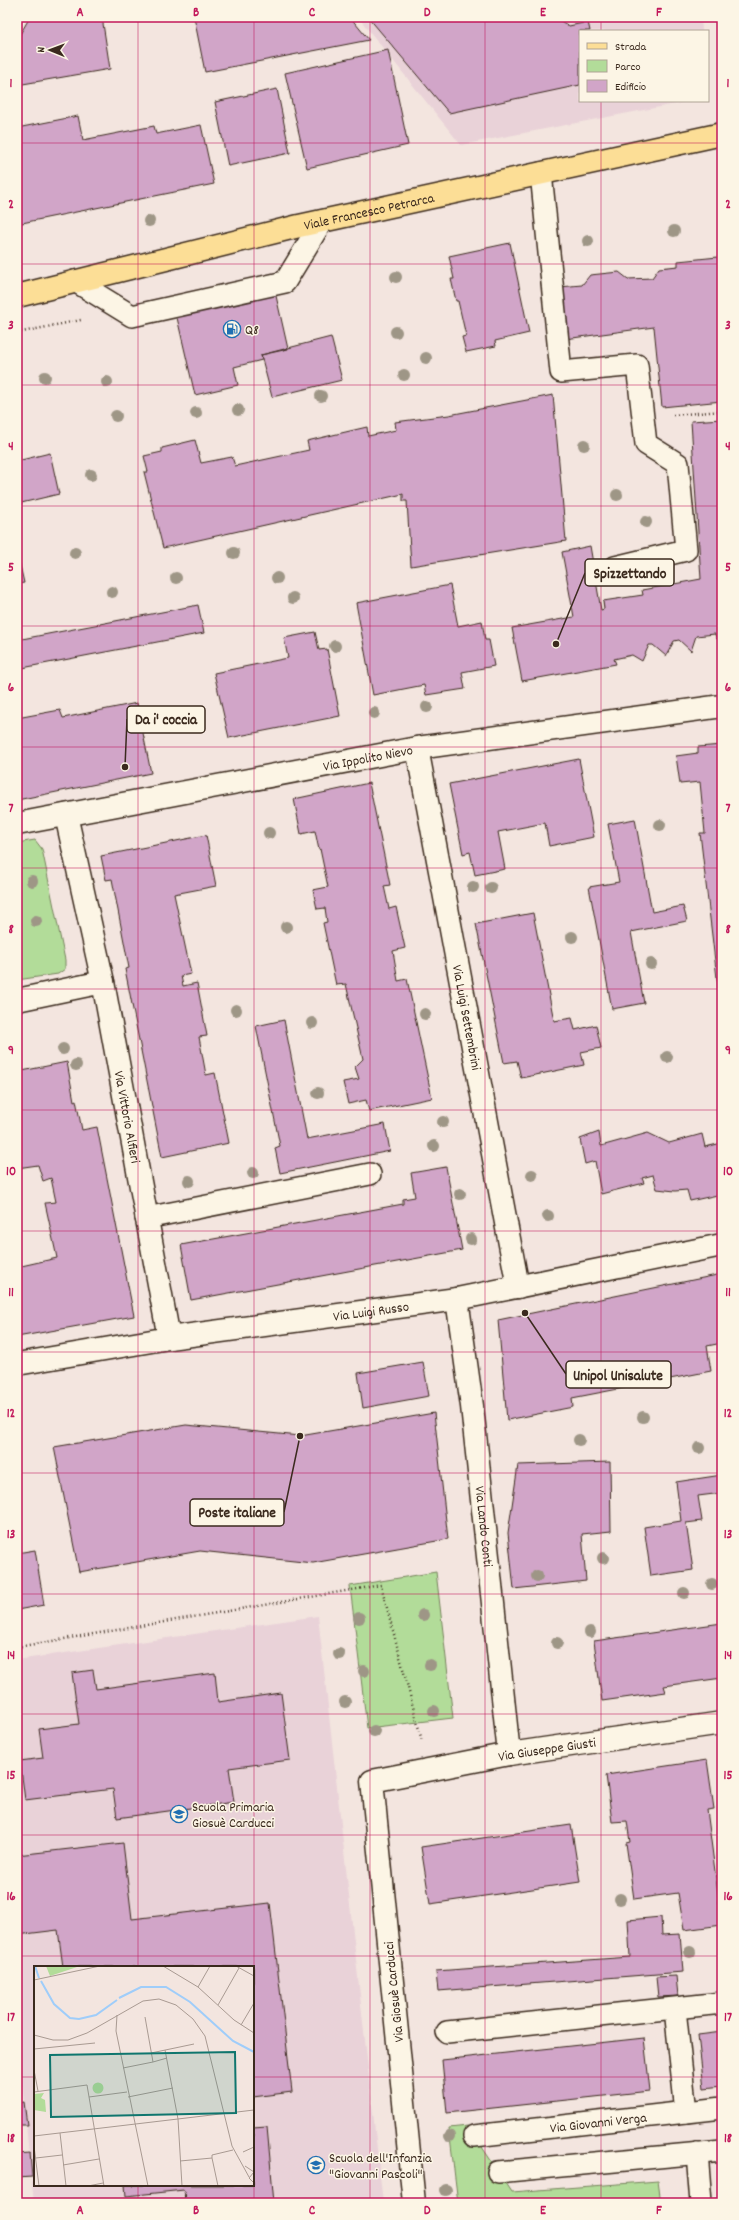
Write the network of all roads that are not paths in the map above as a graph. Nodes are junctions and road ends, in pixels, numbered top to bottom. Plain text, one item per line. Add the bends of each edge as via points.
1 (722, 134) edge
2 (542, 174) junction
3 (322, 221) junction
4 (76, 281) junction
5 (17, 296) edge
6 (615, 567) dead end
7 (722, 706) edge
8 (417, 748) junction
9 (66, 815) junction
10 (17, 824) edge
11 (103, 982) junction
12 (17, 1000) edge
13 (370, 1174) dead end
14 (146, 1218) junction
15 (722, 1246) edge
16 (518, 1287) junction
17 (457, 1299) junction
18 (169, 1338) junction
19 (17, 1364) edge
20 (722, 1723) edge
21 (509, 1754) junction
22 (372, 1781) joint
23 (722, 2003) edge
24 (675, 2009) junction
25 (447, 2032) dead end
26 (722, 2108) edge
27 (686, 2112) junction
28 (474, 2136) dead end
29 (722, 2151) edge
30 (697, 2153) junction
31 (498, 2172) dead end
32 (414, 2203) edge
33 (700, 2203) edge

1 - 2 main road, Viale Francesco Petrarca
2 - 3 main road, Viale Francesco Petrarca
2 - 6 lane via 561,372 637,365 646,444 678,464 686,550
3 - 4 main road, Viale Francesco Petrarca
3 - 4 lane via 285,282 132,316
4 - 5 main road, Viale Francesco Petrarca
7 - 8 street, Via Ippolito Nievo
8 - 9 street, Via Ippolito Nievo
8 - 16 street, Via Luigi Settembrini
9 - 10 street, Via Ippolito Nievo
9 - 11 street, Via Vittorio Alfieri
11 - 12 street
11 - 14 street, Via Vittorio Alfieri
13 - 14 lane
14 - 18 street, Via Vittorio Alfieri
15 - 16 street, Via Luigi Russo
16 - 17 street, Via Luigi Russo
17 - 18 street, Via Luigi Russo
17 - 21 street, Via Lando Conti via 474,1422
18 - 19 street, Via Luigi Russo
20 - 21 street, Via Giuseppe Giusti
21 - 22 street, Via Giuseppe Giusti
22 - 32 street, Via Giosuè Carducci
23 - 24 lane
24 - 25 lane
24 - 27 lane
26 - 27 lane, Via Giovanni Verga
27 - 28 lane, Via Giovanni Verga
29 - 30 lane
30 - 31 lane
30 - 33 lane

